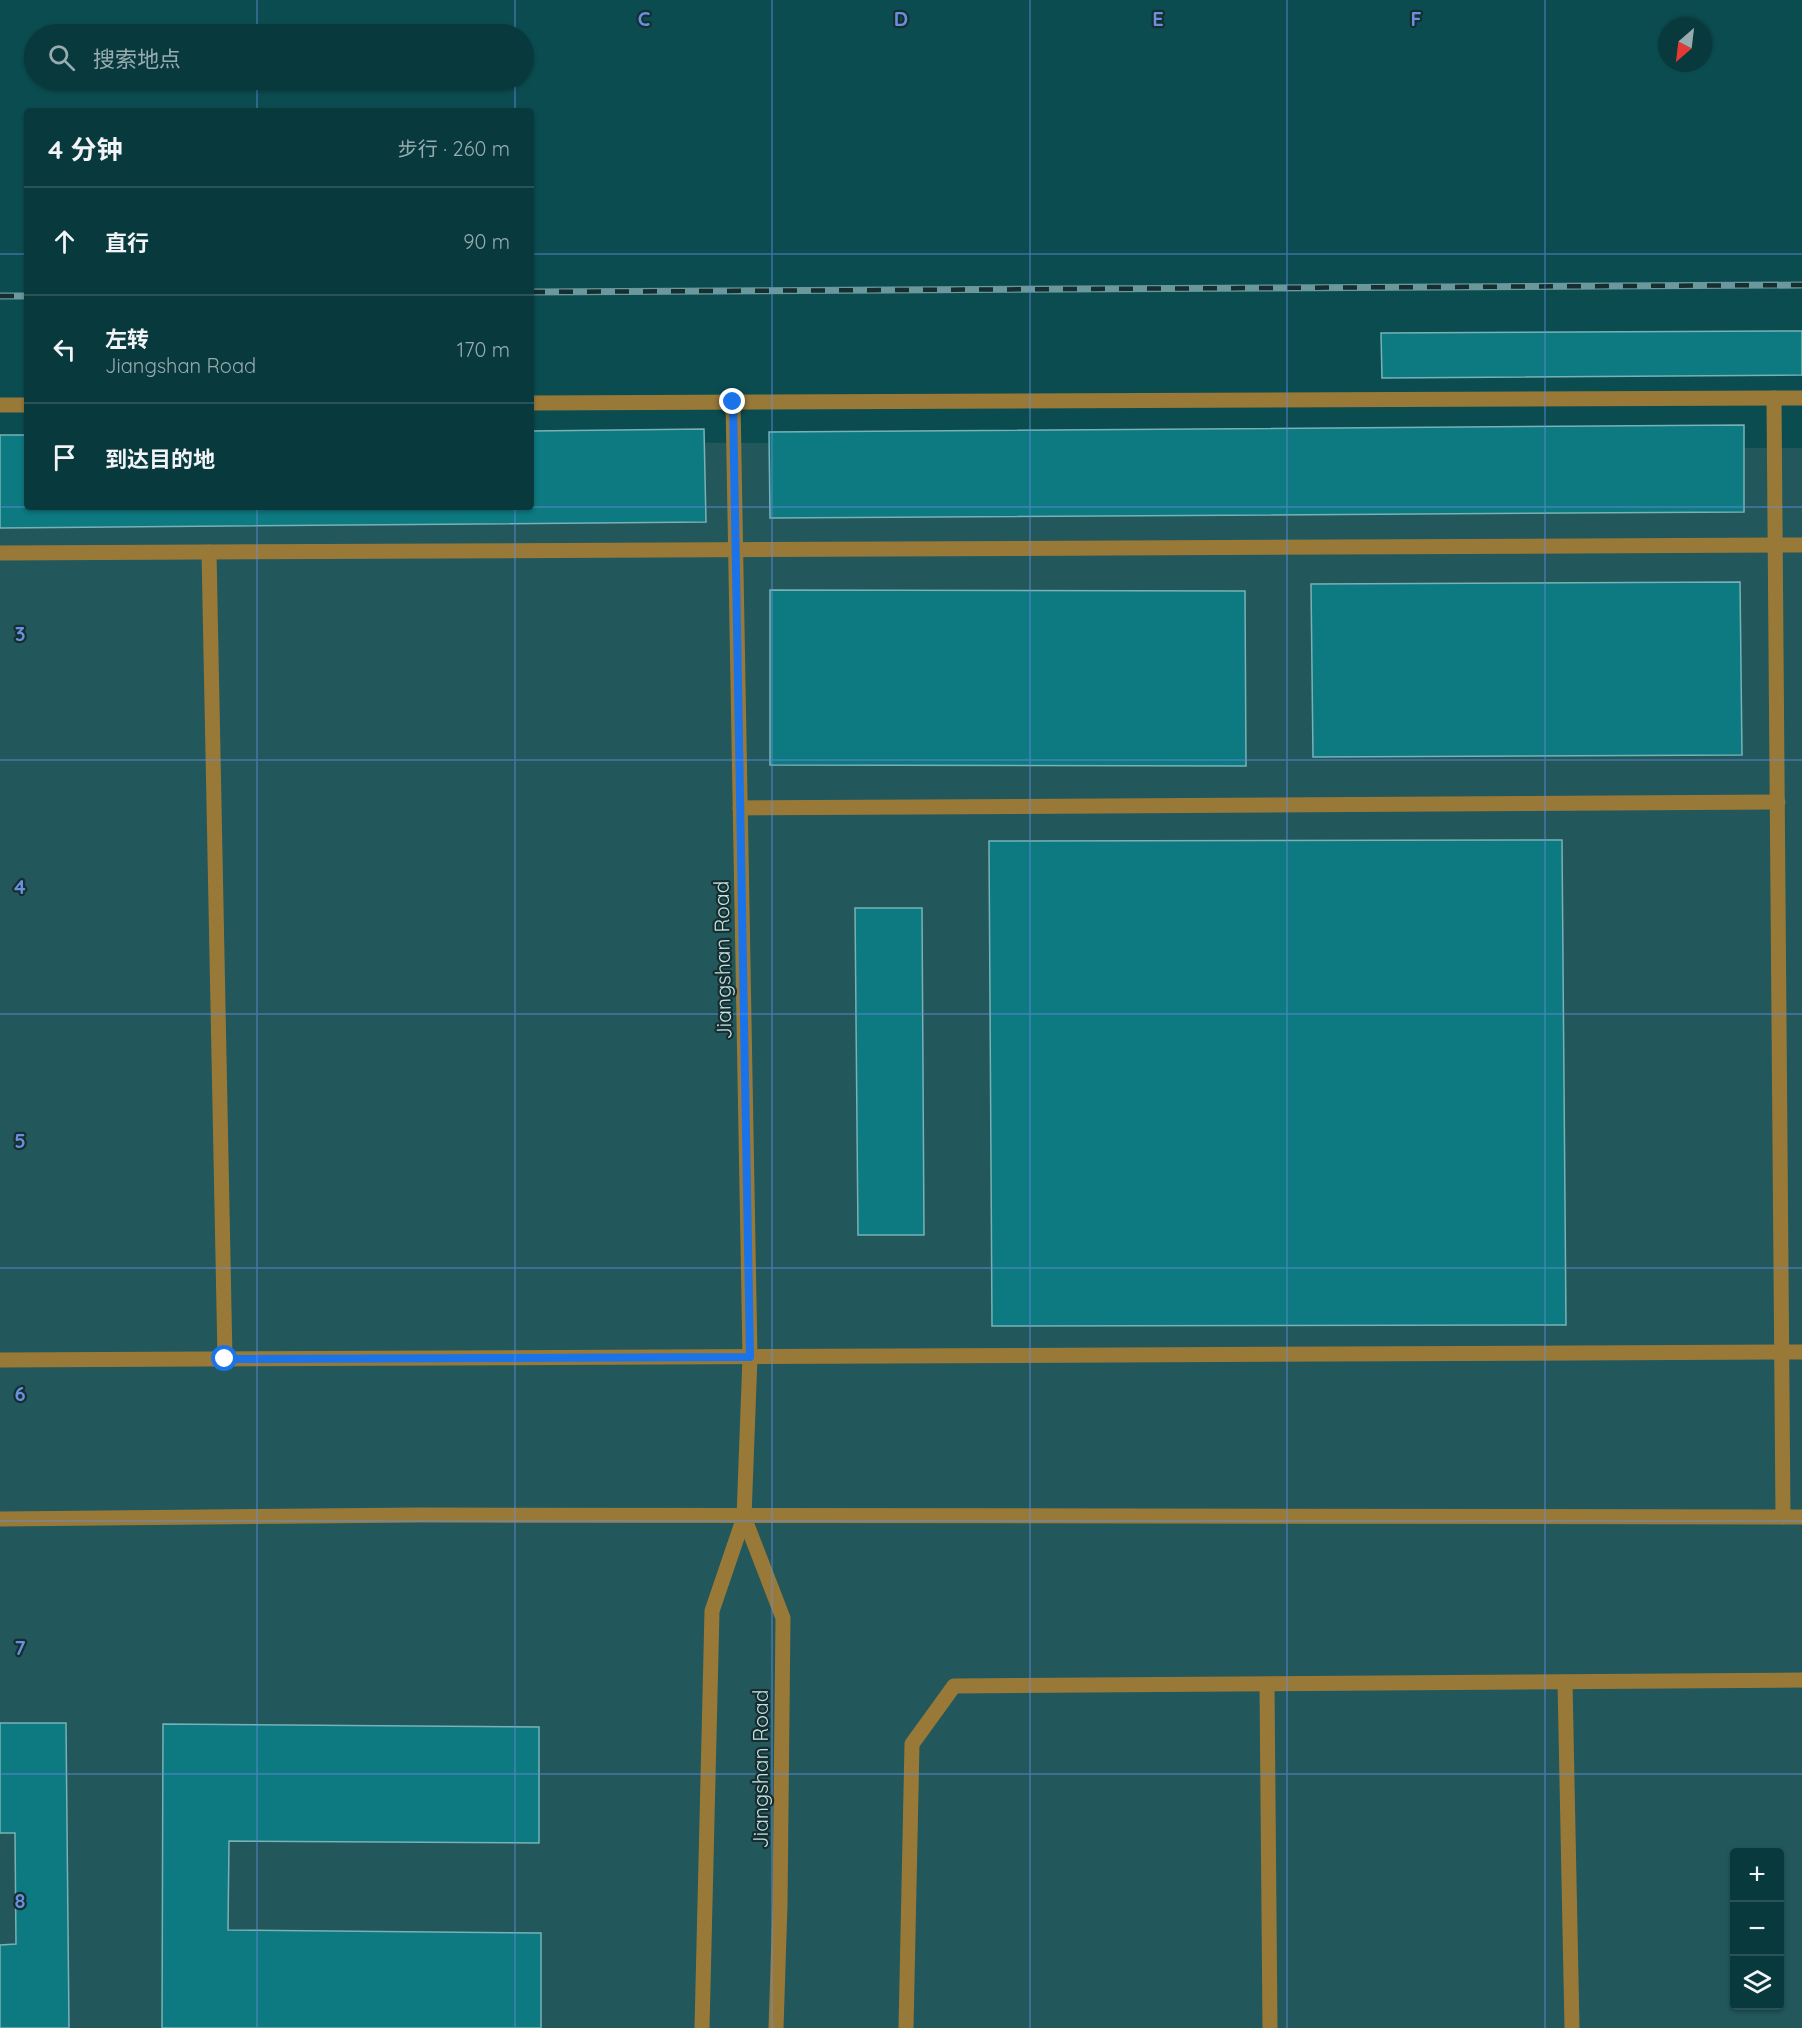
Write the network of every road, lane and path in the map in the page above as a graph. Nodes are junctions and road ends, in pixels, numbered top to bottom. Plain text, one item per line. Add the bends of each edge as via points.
1 (1774, 398) junction
2 (1802, 398) edge
3 (733, 402) junction
4 (534, 403) edge
5 (0, 405) edge
6 (24, 405) edge
7 (1775, 545) junction
8 (1802, 545) edge
9 (736, 549) junction
10 (209, 552) junction
11 (0, 553) edge
12 (1778, 802) junction
13 (740, 808) junction
14 (1782, 1352) junction
15 (1802, 1352) edge
16 (750, 1357) junction
17 (225, 1359) junction
18 (0, 1360) edge
19 (744, 1517) junction
20 (1783, 1517) junction
21 (1802, 1517) edge
22 (0, 1519) edge
23 (1802, 1680) edge
24 (1565, 1682) junction
25 (1267, 1684) junction
26 (702, 2028) edge
27 (776, 2028) edge
28 (906, 2028) edge
29 (1270, 2028) edge
30 (1572, 2028) edge

1 - 2 street
1 - 3 street
1 - 7 street
3 - 4 street
3 - 9 street, Jiangshan Road
5 - 6 street
7 - 8 street
7 - 9 street
7 - 12 street
9 - 10 street
9 - 13 street, Jiangshan Road
10 - 11 street
10 - 17 street
12 - 13 street
12 - 14 street
13 - 16 street, Jiangshan Road
14 - 15 street
14 - 16 street
14 - 20 street
16 - 17 street
16 - 19 street, Jiangshan Road
17 - 18 street
19 - 20 street
19 - 22 street
19 - 26 street, Jiangshan Road via 712,1611
19 - 27 street, Jiangshan Road via 783,1618
20 - 21 street
23 - 24 street
24 - 25 street
24 - 30 street
25 - 28 street via 954,1686 912,1744
25 - 29 street

